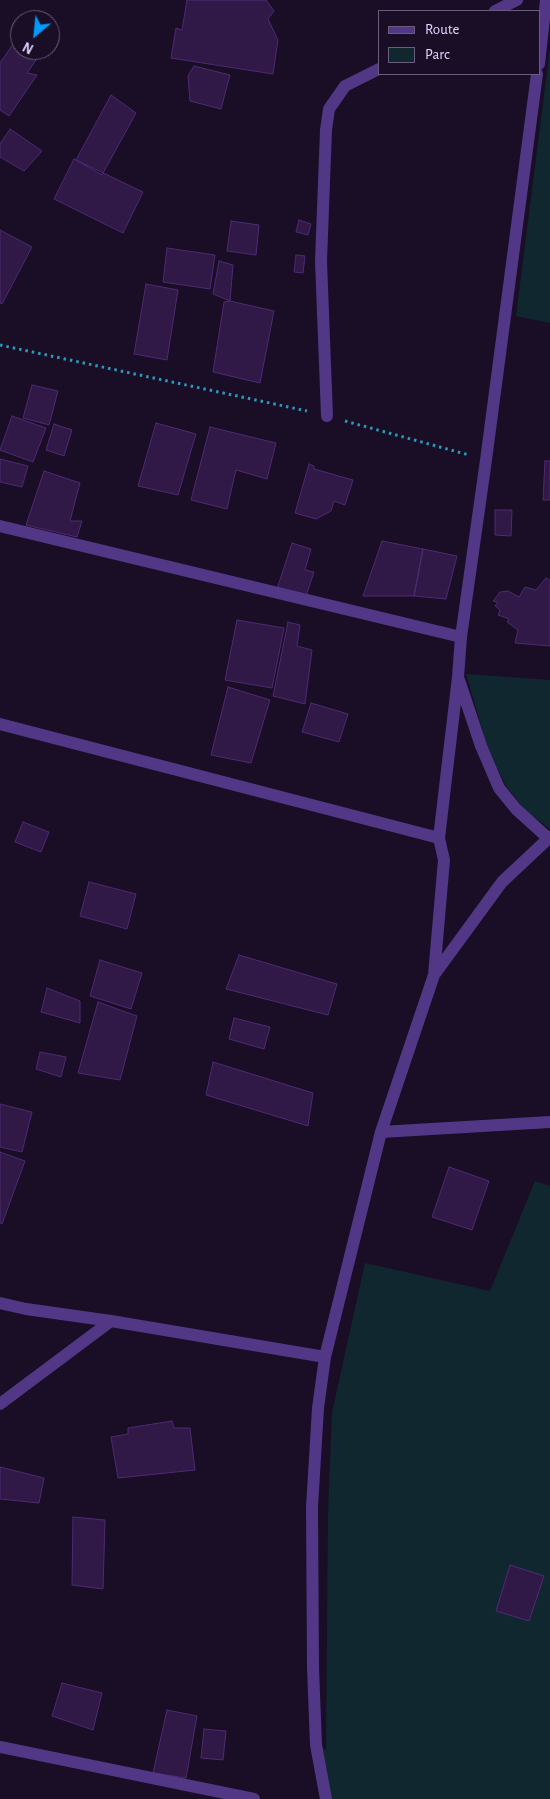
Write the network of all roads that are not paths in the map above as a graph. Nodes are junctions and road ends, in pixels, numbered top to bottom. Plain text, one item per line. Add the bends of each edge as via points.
1 (517, 0) edge
2 (546, 0) edge
3 (497, 10) edge
4 (540, 55) edge
5 (378, 70) edge
6 (538, 75) edge
7 (327, 416) road end
8 (0, 526) edge
9 (461, 637) junction
10 (458, 677) junction
11 (0, 724) edge
12 (549, 837) edge
13 (439, 838) junction
14 (434, 975) junction
15 (550, 1122) edge
16 (380, 1132) junction
17 (0, 1303) edge
18 (111, 1320) junction
19 (325, 1357) junction
20 (0, 1404) edge
21 (0, 1747) edge
22 (254, 1799) edge
23 (326, 1799) edge

1 - 3 street
2 - 4 street
5 - 7 street via 345,86 329,110 326,130 321,261
6 - 9 street
8 - 9 street
9 - 10 street
10 - 12 street via 498,788 516,809
10 - 13 street
11 - 13 street
12 - 14 street via 502,882
13 - 14 street via 444,860
14 - 16 street
15 - 16 street
16 - 19 street
17 - 18 street
18 - 19 street
18 - 20 street
19 - 23 street via 318,1408 312,1507 314,1712 316,1745
21 - 22 street

